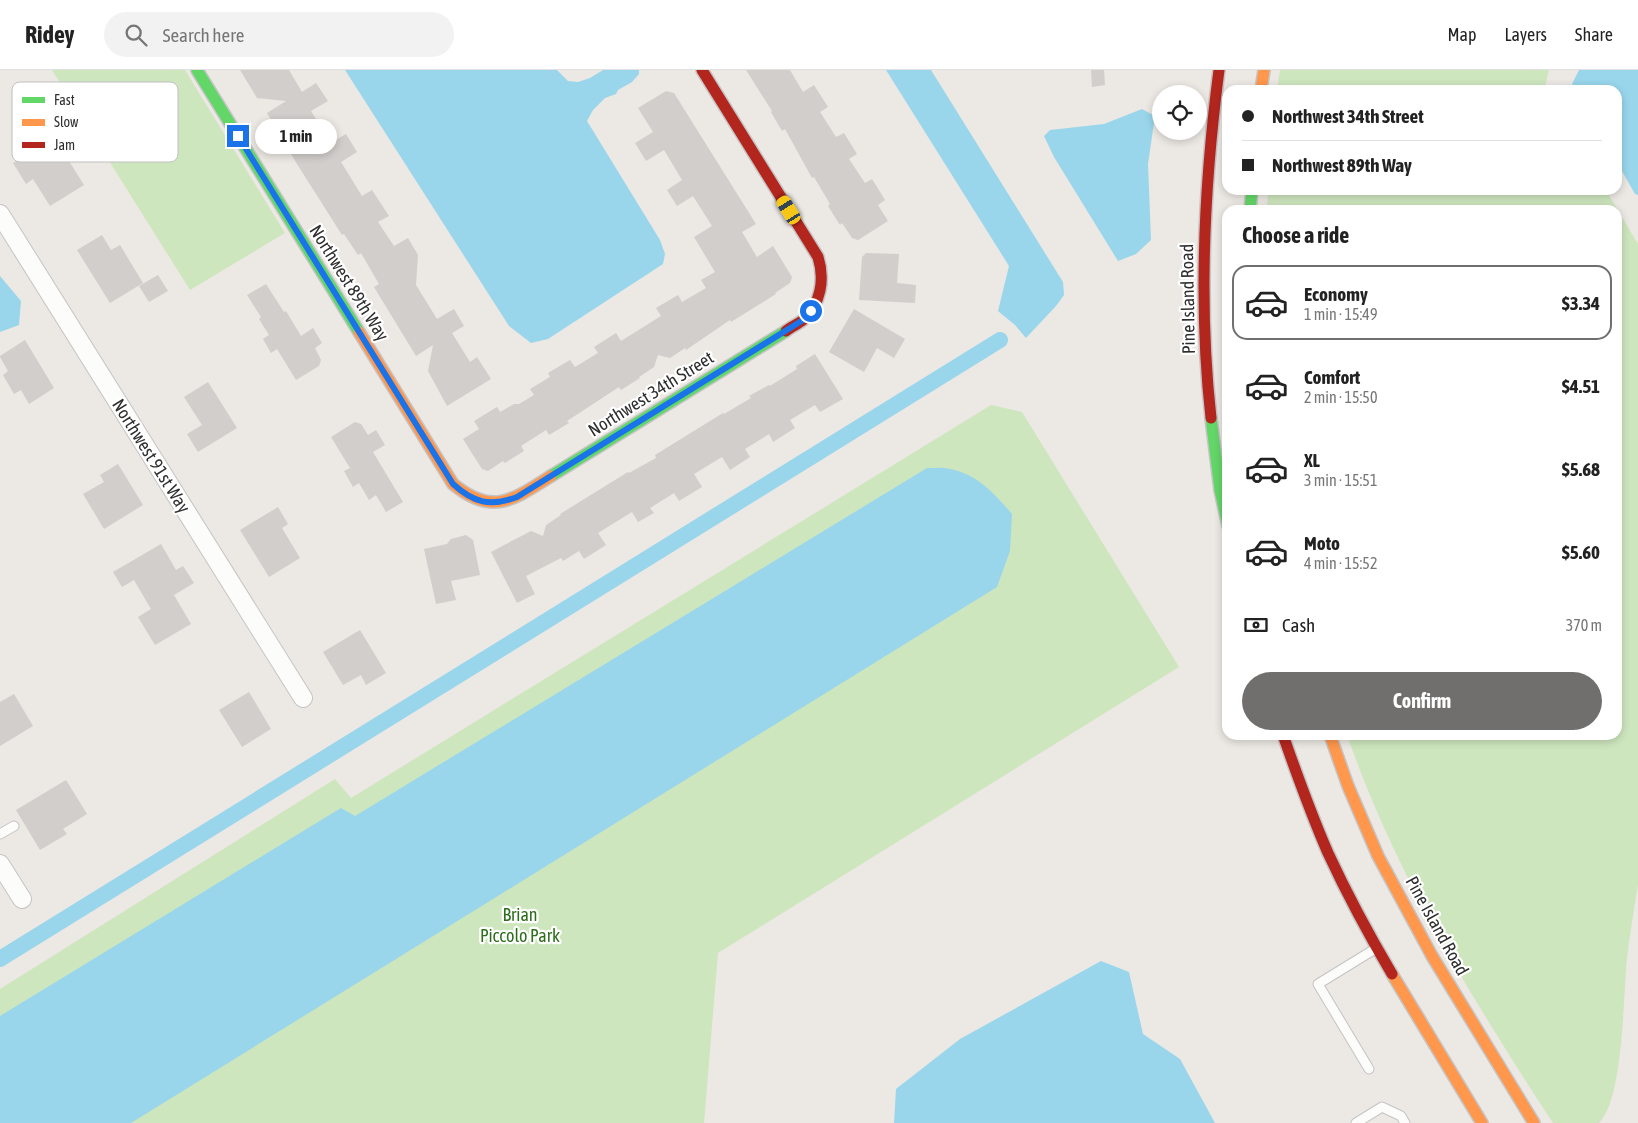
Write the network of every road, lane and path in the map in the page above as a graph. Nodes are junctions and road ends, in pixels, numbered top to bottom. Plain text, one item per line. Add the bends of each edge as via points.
1 (197, 70) edge
2 (702, 70) edge
3 (1219, 70) edge
4 (1264, 70) edge
5 (1262, 85) edge
6 (0, 214) edge
7 (1222, 499) edge
8 (483, 502) joint
9 (303, 698) dead end
10 (1285, 740) edge
11 (1332, 740) edge
12 (14, 826) dead end
13 (0, 834) edge
14 (0, 864) edge
15 (22, 899) dead end
16 (1378, 947) junction
17 (1369, 1069) dead end
18 (1356, 1123) edge
19 (1405, 1123) edge
20 (1482, 1123) edge
21 (1534, 1123) edge

1 - 8 main road, Northwest 89th Way via 453,484 469,497
2 - 8 main road, Northwest 34th Street via 818,257 822,290 803,320 517,497 504,502
3 - 7 main road, Pine Island Road via 1210,139 1203,258 1208,388
4 - 5 main road
6 - 9 street, Northwest 91st Way
10 - 16 main road via 1336,869
11 - 21 main road, Pine Island Road via 1378,856 1432,956
12 - 13 lane
14 - 15 street
16 - 17 lane via 1318,984
16 - 20 main road
18 - 19 lane via 1382,1107 1401,1116

